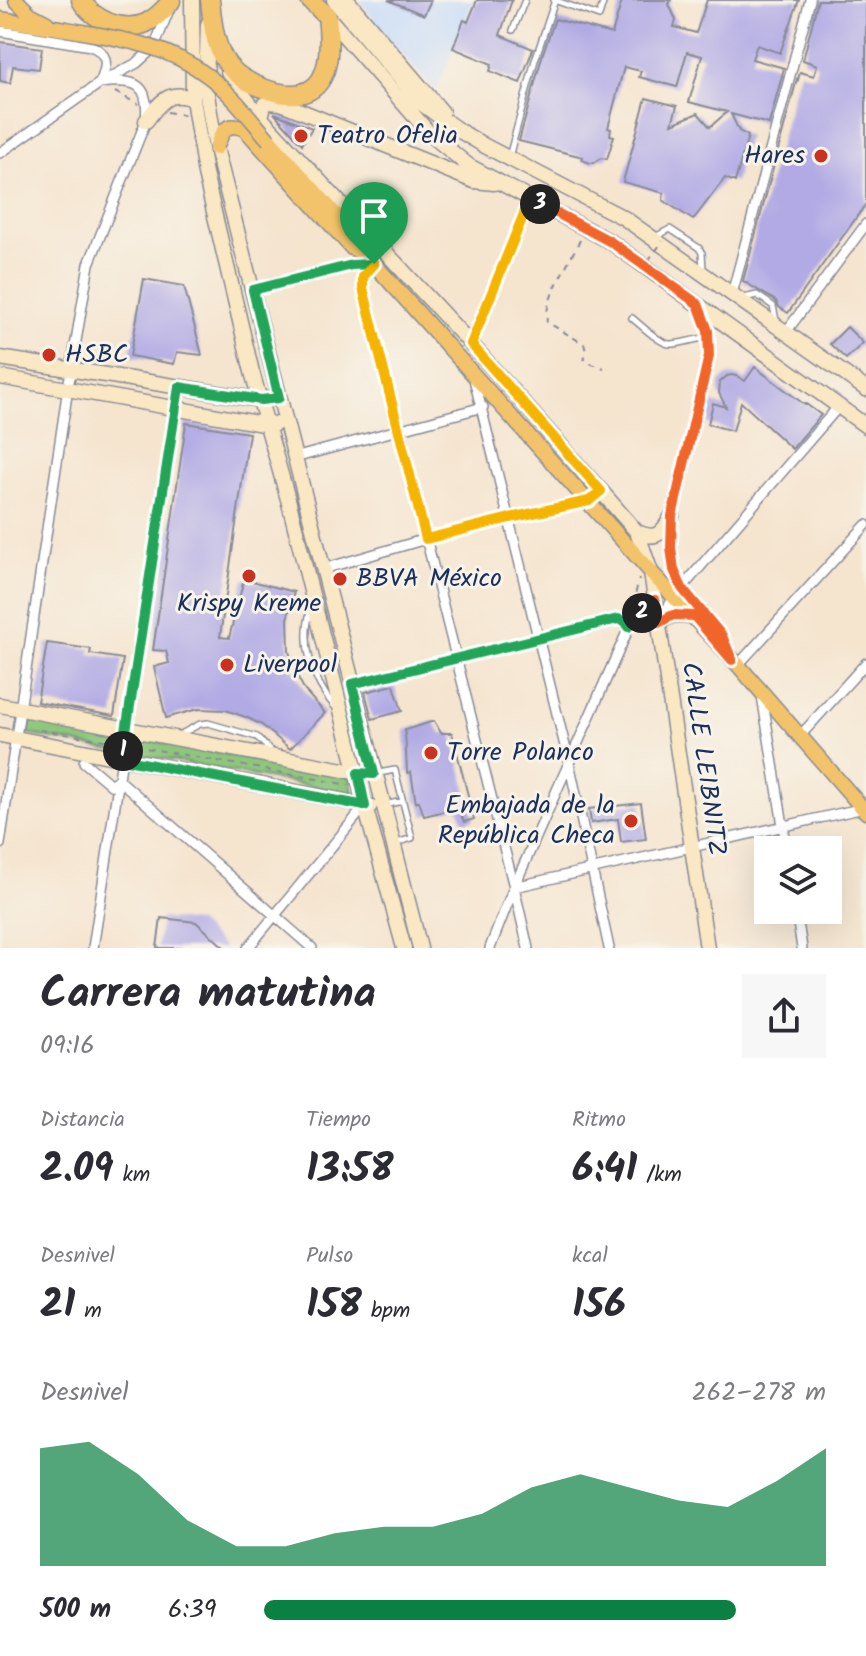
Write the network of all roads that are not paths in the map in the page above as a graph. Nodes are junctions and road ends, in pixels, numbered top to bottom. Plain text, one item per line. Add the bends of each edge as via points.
1 (16, 0) edge
2 (81, 0) edge
3 (192, 0) edge
4 (209, 0) edge
5 (347, 0) edge
6 (525, 0) edge
7 (554, 0) edge
8 (604, 0) edge
9 (810, 0) edge
10 (171, 1) edge
11 (311, 1) edge
12 (330, 8) edge
13 (0, 19) edge
14 (66, 29) junction
15 (513, 30) dead end
16 (0, 31) edge
17 (223, 58) junction
18 (100, 83) junction
19 (193, 99) junction
20 (149, 113) junction
21 (261, 118) junction
22 (455, 128) junction
23 (216, 148) junction
24 (0, 153) edge
25 (509, 158) junction
26 (499, 183) junction
27 (530, 199) junction
28 (866, 224) edge
29 (370, 259) junction
30 (253, 290) junction
31 (735, 297) junction
32 (698, 304) junction
33 (632, 318) dead end
34 (781, 329) junction
35 (709, 338) junction
36 (471, 344) junction
37 (0, 358) edge
38 (71, 370) junction
39 (472, 372) junction
40 (0, 377) edge
41 (864, 383) edge
42 (179, 387) junction
43 (68, 388) junction
44 (279, 398) junction
45 (261, 400) junction
46 (839, 406) junction
47 (483, 407) junction
48 (176, 409) junction
49 (285, 423) junction
50 (268, 425) junction
51 (866, 426) edge
52 (398, 431) junction
53 (294, 458) junction
54 (601, 491) junction
55 (589, 501) junction
56 (672, 516) junction
57 (510, 518) junction
58 (866, 525) edge
59 (637, 532) junction
60 (426, 539) junction
61 (647, 567) junction
62 (323, 569) junction
63 (678, 592) junction
64 (694, 616) junction
65 (658, 623) junction
66 (539, 638) junction
67 (456, 658) junction
68 (735, 662) junction
69 (866, 663) edge
70 (352, 684) junction
71 (761, 693) junction
72 (0, 705) edge
73 (20, 709) junction
74 (17, 732) junction
75 (0, 735) edge
76 (800, 736) junction
77 (173, 738) junction
78 (125, 744) junction
79 (276, 758) junction
80 (84, 762) dead end
81 (569, 762) junction
82 (374, 774) junction
83 (118, 779) junction
84 (359, 780) junction
85 (403, 801) junction
86 (365, 806) junction
87 (383, 806) junction
88 (865, 809) edge
89 (784, 826) junction
90 (785, 836) edge
91 (0, 844) edge
92 (392, 845) junction
93 (691, 847) junction
94 (592, 870) junction
95 (514, 887) junction
96 (275, 916) junction
97 (798, 924) edge
98 (93, 948) edge
99 (248, 948) edge
100 (312, 948) edge
101 (404, 948) edge
102 (420, 948) edge
103 (490, 948) edge
104 (528, 948) edge
105 (609, 948) edge
106 (707, 948) edge
107 (802, 948) edge

1 - 14 main road via 35,17
2 - 10 highway via 96,16 127,26 152,19
3 - 19 main road
4 - 17 highway
4 - 23 main road via 206,89
5 - 22 main road
6 - 15 lane
7 - 8 lane via 599,16
7 - 25 lane
9 - 31 street
10 - 18 street via 149,52
11 - 12 highway
12 - 17 highway via 325,72 306,92 285,94 258,86
12 - 22 main road via 421,103
12 - 26 main road via 430,134
13 - 14 main road
14 - 29 main road, bridge via 139,43 208,76
16 - 18 street via 99,50 106,63
17 - 21 main road via 231,79
18 - 20 street via 136,85 147,98
18 - 24 street
19 - 20 main road via 175,95
19 - 45 main road via 205,174
20 - 38 street via 89,264
21 - 26 main road via 264,105 281,103 474,181
21 - 36 main road
22 - 25 main road
23 - 29 main road via 230,126 245,129 352,248
23 - 30 main road
25 - 31 main road via 624,218
26 - 27 main road
27 - 32 main road via 611,242
27 - 36 street
28 - 34 street
29 - 30 street
29 - 39 main road
29 - 52 street via 363,288
30 - 44 main road
31 - 34 main road
32 - 35 street, CALLE LEIBNITZ
32 - 46 main road
33 - 35 lane via 664,343
34 - 41 main road
35 - 56 street, CALLE LEIBNITZ
36 - 54 main road
37 - 38 main road
38 - 42 main road
38 - 43 street
39 - 47 street
39 - 55 main road
40 - 43 main road
42 - 45 main road
42 - 48 street
43 - 48 main road
43 - 73 street
44 - 45 main road
44 - 49 main road
45 - 50 main road
46 - 51 main road
46 - 63 street
47 - 52 street
47 - 57 street
48 - 50 main road
48 - 78 street
49 - 50 main road
49 - 53 main road
50 - 84 main road
52 - 53 street
52 - 60 street
53 - 62 main road
54 - 55 street
54 - 59 main road
55 - 57 street
55 - 61 main road
56 - 59 main road via 657,536
56 - 63 street, CALLE LEIBNITZ
57 - 60 street
57 - 66 street
58 - 68 street
59 - 61 main road, CALLE LEIBNITZ
60 - 62 street
60 - 67 street
61 - 63 main road
61 - 65 main road, CALLE LEIBNITZ
62 - 70 main road
63 - 64 main road
63 - 65 street
63 - 68 street, CALLE LEIBNITZ via 722,636
64 - 65 main road via 673,615
64 - 68 main road
65 - 93 main road, CALLE LEIBNITZ
66 - 67 street
66 - 81 street
66 - 81 street via 618,619 628,629
67 - 70 street
67 - 95 street
68 - 71 main road
69 - 76 street
70 - 82 main road
71 - 76 main road
71 - 89 street
72 - 73 main road
73 - 74 street
73 - 78 main road
74 - 75 main road
74 - 78 main road
74 - 91 street
76 - 88 main road
77 - 78 main road
77 - 79 main road
77 - 79 lane via 208,723 257,737
78 - 83 street
78 - 86 main road
79 - 84 main road
80 - 83 street via 111,785
81 - 94 street
81 - 95 street
82 - 84 main road
82 - 85 lane via 395,770
82 - 87 main road
83 - 96 street
83 - 98 street
84 - 86 main road
85 - 87 lane
85 - 92 lane via 412,838
86 - 87 main road
86 - 96 street
86 - 101 main road
87 - 92 main road
88 - 89 street
89 - 90 street
89 - 93 street
92 - 102 main road
93 - 94 street
93 - 106 main road, CALLE LEIBNITZ
94 - 95 street
94 - 105 street
95 - 103 street
95 - 104 street
96 - 99 street
96 - 100 street
97 - 107 street

